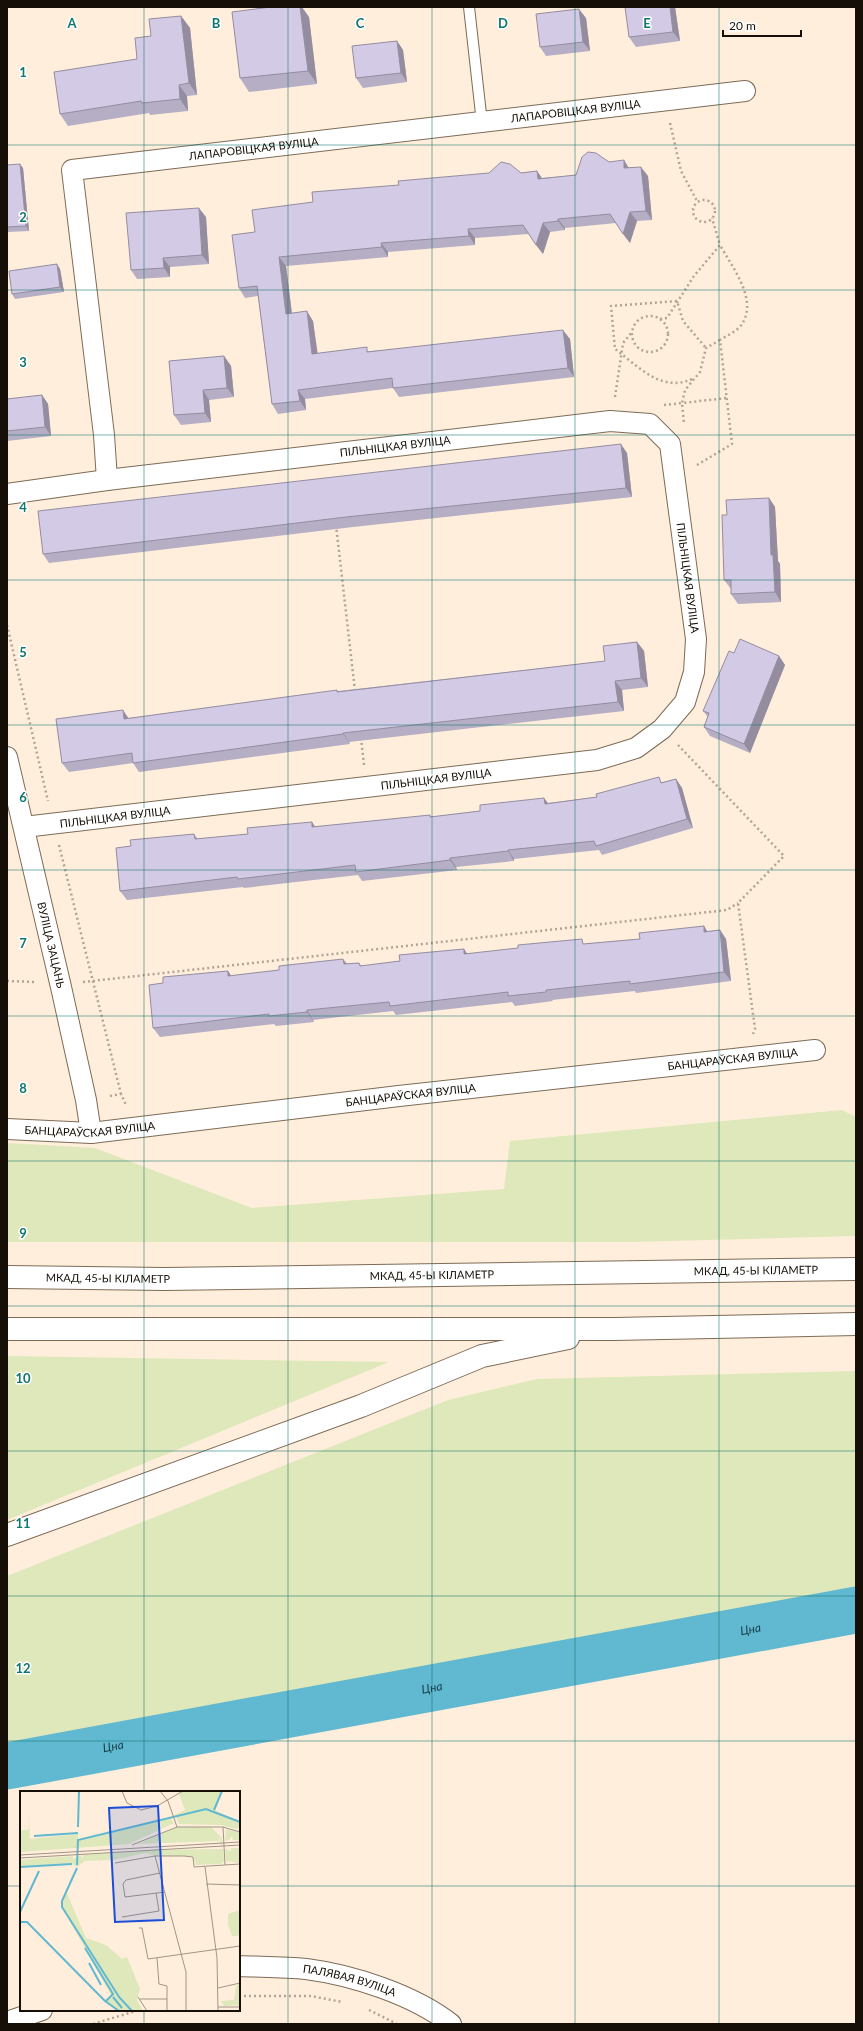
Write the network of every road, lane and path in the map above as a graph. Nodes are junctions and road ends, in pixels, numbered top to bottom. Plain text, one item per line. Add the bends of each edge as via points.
1 (469, 7) edge
2 (745, 91) dead end
3 (665, 100) junction
4 (482, 123) junction
5 (697, 202) junction
6 (712, 218) junction
7 (720, 245) junction
8 (677, 301) junction
9 (660, 319) junction
10 (632, 332) junction
11 (720, 340) junction
12 (706, 348) junction
13 (621, 353) junction
14 (692, 379) junction
15 (727, 398) junction
16 (682, 403) junction
17 (658, 406) dead end
18 (610, 421) junction
19 (685, 432) dead end
20 (673, 469) junction
21 (107, 480) junction
22 (7, 494) edge
23 (335, 518) edge
24 (7, 625) edge
25 (356, 697) edge
26 (662, 729) junction
27 (360, 736) edge
28 (7, 757) edge
29 (372, 766) dead end
30 (53, 824) junction
31 (24, 827) junction
32 (738, 903) junction
33 (7, 981) edge
34 (40, 982) dead end
35 (93, 983) junction
36 (61, 988) junction
37 (751, 1040) dead end
38 (815, 1050) dead end
39 (120, 1094) dead end
40 (7, 1129) edge
41 (91, 1133) junction
42 (856, 1269) edge
43 (7, 1277) edge
44 (856, 1324) edge
45 (7, 1329) edge
46 (614, 1329) junction
47 (7, 1535) edge
48 (240, 1966) edge
49 (240, 1996) edge
50 (346, 2003) dead end
51 (367, 2009) dead end
52 (39, 2011) edge
53 (136, 2011) edge
54 (7, 2022) edge
55 (93, 2024) edge
56 (397, 2024) edge
57 (451, 2024) edge

1 - 4 lane
2 - 3 street, ЛАПАРОВІЦКАЯ ВУЛІЦА
3 - 4 street, ЛАПАРОВІЦКАЯ ВУЛІЦА
3 - 5 path via 681,171
4 - 21 street, ЛАПАРОВІЦКАЯ ВУЛІЦА via 72,170 104,435
5 - 6 path via 704,199 713,204 715,211
5 - 6 path via 693,207 694,218 704,223
6 - 7 path
7 - 8 path
7 - 11 path via 746,294 748,310 742,325
8 - 9 path via 667,318
8 - 12 path via 683,321
8 - 13 path via 611,306 615,349
9 - 10 path via 648,316 642,318 637,321
9 - 10 path via 668,336 666,342 657,350 645,352 639,349
10 - 13 path via 623,343
11 - 12 path
11 - 15 path
12 - 14 path via 700,372
13 - 14 path via 638,369 662,381 676,384
13 - 18 path
14 - 16 path via 685,390
15 - 16 path
15 - 20 path via 732,444 698,465
16 - 17 path
16 - 19 path
18 - 20 street, ПІЛЬНІЦКАЯ ВУЛІЦА via 650,424 670,444
18 - 21 street, ПІЛЬНІЦКАЯ ВУЛІЦА
20 - 26 street, ПІЛЬНІЦКАЯ ВУЛІЦА via 696,639 694,672 685,702
21 - 22 street, ПІЛЬНІЦКАЯ ВУЛІЦА
23 - 25 path
24 - 30 path
26 - 30 street, ПІЛЬНІЦКАЯ ВУЛІЦА via 636,748 597,760
26 - 32 path via 784,856
27 - 29 path via 364,767
28 - 31 street, ВУЛІЦА ЗАЦАНЬ
30 - 31 street, ПІЛЬНІЦКАЯ ВУЛІЦА
30 - 35 path
31 - 36 street, ВУЛІЦА ЗАЦАНЬ
32 - 35 path via 727,910
32 - 37 path via 755,1029
33 - 34 path
35 - 36 path via 82,982
35 - 39 path
36 - 41 street, ВУЛІЦА ЗАЦАНЬ
38 - 41 street, БАНЦАРАЎСКАЯ ВУЛІЦА
40 - 41 street, БАНЦАРАЎСКАЯ ВУЛІЦА
42 - 43 highway, МКАД, 45-Ы КІЛАМЕТР via 165,1279
44 - 46 highway
45 - 46 highway
46 - 47 highway via 482,1356 361,1406
48 - 57 street, ПАЛЯВАЯ ВУЛІЦА via 307,1969 374,1984 439,2014
49 - 50 path via 311,1996
51 - 56 path
52 - 54 street
53 - 55 path

